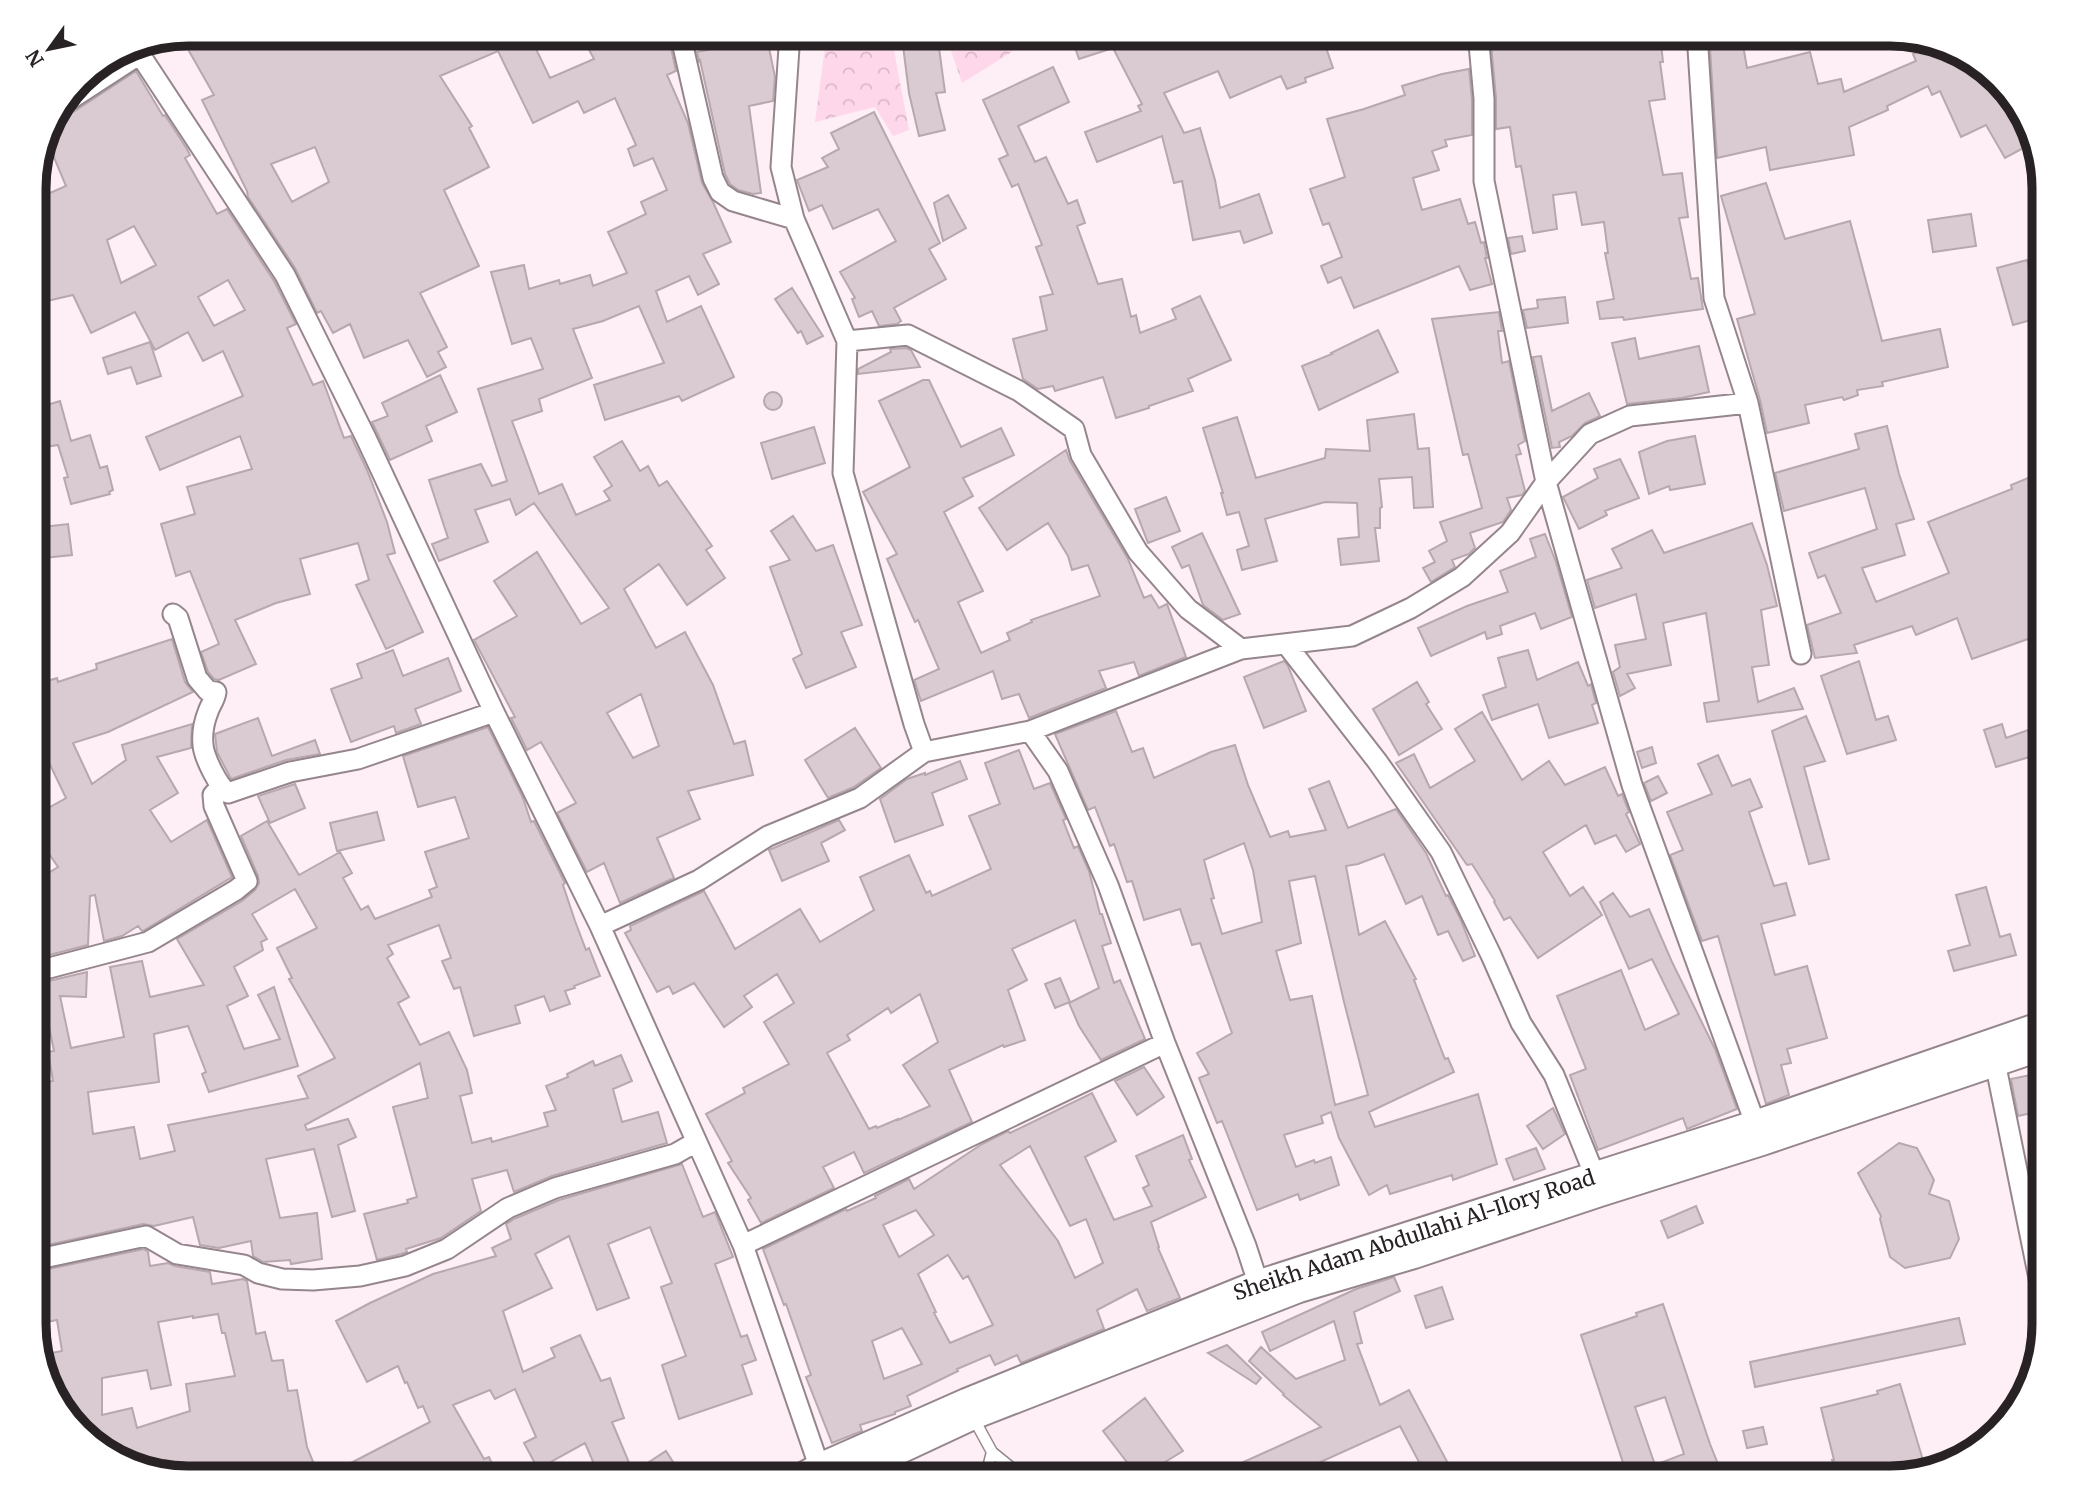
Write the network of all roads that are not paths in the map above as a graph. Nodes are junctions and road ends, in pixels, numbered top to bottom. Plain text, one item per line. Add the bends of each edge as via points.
1 (686, 46) edge
2 (789, 46) edge
3 (1479, 46) edge
4 (1698, 46) edge
5 (140, 54) edge
6 (794, 219) junction
7 (847, 341) junction
8 (1748, 403) junction
9 (1546, 482) junction
10 (173, 614) dead end
11 (1286, 644) junction
12 (1241, 649) junction
13 (1801, 654) dead end
14 (494, 712) junction
15 (1030, 731) junction
16 (924, 752) junction
17 (220, 788) junction
18 (600, 926) junction
19 (46, 969) edge
20 (2032, 1027) edge
21 (1165, 1043) junction
22 (2032, 1051) edge
23 (1996, 1062) junction
24 (1755, 1123) junction
25 (696, 1142) junction
26 (1595, 1176) junction
27 (2032, 1243) edge
28 (743, 1244) junction
29 (46, 1257) edge
30 (1261, 1293) junction
31 (973, 1417) junction
32 (992, 1452) junction
33 (818, 1466) joint
34 (868, 1466) edge
35 (988, 1466) edge
36 (1009, 1466) edge

1 - 6 street via 713,178 720,191 733,201
2 - 6 street via 782,167
3 - 9 street via 1484,181
4 - 8 street via 1714,298
5 - 14 street via 285,275
6 - 7 street
7 - 12 street via 908,335 1019,391 1074,429 1082,455 1138,552 1188,609
7 - 16 street via 844,473
8 - 9 street via 1630,416 1590,434
8 - 13 street
9 - 11 street via 1510,533 1462,577 1412,608 1352,636
9 - 24 street via 1632,785
10 - 17 street via 197,678 208,691 216,692 203,747
11 - 12 street
11 - 26 street via 1441,852 1521,1023 1554,1075
12 - 15 street
14 - 17 street via 359,759 290,772 228,793
14 - 18 street
15 - 16 street
15 - 21 street via 1058,771 1083,824
16 - 18 street via 860,798 768,836 699,880
17 - 19 street via 213,795 214,806 247,881 148,942
18 - 25 street
20 - 24 street, Sheikh Adam Abdullahi Al-Ilory Road
21 - 28 street
21 - 30 street
22 - 23 street, Sheikh Adam Abdullahi Al-Ilory Road
23 - 27 street
23 - 30 street, Sheikh Adam Abdullahi Al-Ilory Road via 1762,1143
24 - 26 street, Sheikh Adam Abdullahi Al-Ilory Road
25 - 28 street
25 - 29 street via 675,1154 555,1188 508,1208 447,1249 405,1266 360,1276 282,1279 244,1265 177,1254 146,1236
26 - 30 street, Sheikh Adam Abdullahi Al-Ilory Road
28 - 33 street
30 - 31 street, Sheikh Adam Abdullahi Al-Ilory Road
30 - 33 street, Sheikh Adam Abdullahi Al-Ilory Road via 966,1401
31 - 32 lane
31 - 34 street, Sheikh Adam Abdullahi Al-Ilory Road
32 - 35 lane
32 - 36 lane

